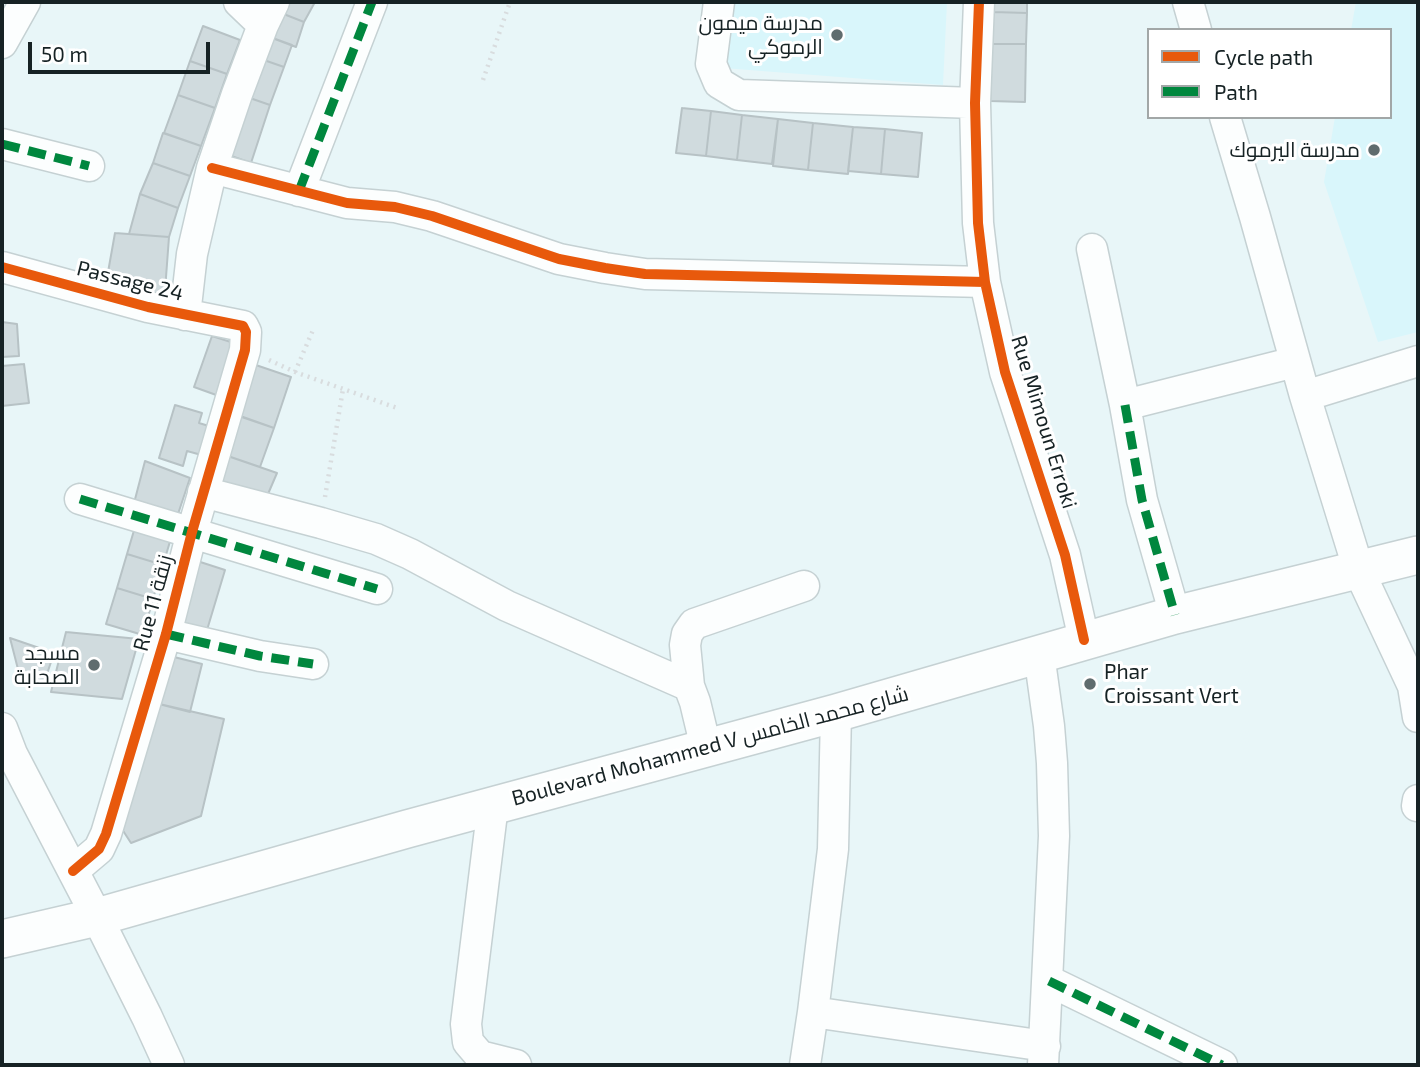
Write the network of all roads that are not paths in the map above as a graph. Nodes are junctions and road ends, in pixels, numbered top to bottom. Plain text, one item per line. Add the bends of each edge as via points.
1 (24, 2) edge
2 (239, 2) edge
3 (372, 2) edge
4 (719, 2) edge
5 (979, 2) edge
6 (1188, 2) edge
7 (268, 14) edge
8 (1195, 28) edge
9 (2, 43) edge
10 (975, 103) junction
11 (1226, 119) edge
12 (2, 144) edge
13 (89, 166) dead end
14 (212, 168) junction
15 (299, 191) junction
16 (1092, 248) dead end
17 (2, 267) edge
18 (985, 282) junction
19 (185, 314) junction
20 (246, 341) joint
21 (1418, 361) edge
22 (1295, 362) junction
23 (1305, 396) junction
24 (1125, 405) junction
25 (204, 492) junction
26 (80, 499) dead end
27 (192, 532) junction
28 (1418, 555) edge
29 (1359, 571) junction
30 (804, 586) dead end
31 (377, 589) dead end
32 (1175, 615) junction
33 (166, 634) junction
34 (1084, 640) junction
35 (1039, 654) junction
36 (313, 664) dead end
37 (690, 686) junction
38 (836, 713) junction
39 (1418, 717) edge
40 (2, 728) edge
41 (706, 748) junction
42 (1418, 800) edge
43 (493, 806) junction
44 (1418, 806) edge
45 (72, 871) junction
46 (97, 917) junction
47 (2, 939) edge
48 (1049, 981) junction
49 (813, 1012) junction
50 (1044, 1056) edge
51 (166, 1065) edge
52 (516, 1065) edge
53 (805, 1065) edge
54 (1222, 1065) edge

1 - 9 street
2 - 7 street
3 - 15 street
4 - 10 street via 711,64 719,83 739,95
5 - 10 street, Rue Mimoun Erroki
6 - 8 street
7 - 14 street, Passage 24
10 - 18 street, Rue Mimoun Erroki via 978,223
11 - 22 street
12 - 13 street
14 - 15 street
14 - 19 street, Passage 24 via 192,254
15 - 18 street via 348,203 396,207 559,260 645,274
16 - 24 street
17 - 19 street, Passage 24
18 - 34 street, Rue Mimoun Erroki via 1004,373 1065,555
19 - 20 street, Passage 24 via 243,326
20 - 25 street, Rue 11 زنقة
21 - 23 street
22 - 23 street
22 - 24 street
23 - 29 street
24 - 32 street via 1142,500
25 - 27 street, Rue 11 زنقة
25 - 37 street via 387,544 508,606
26 - 27 street
27 - 31 street
27 - 33 street, Rue 11 زنقة
28 - 29 main road, Boulevard Mohammed V شارع محمد الخامس
29 - 32 main road, Boulevard Mohammed V شارع محمد الخامس
29 - 39 street via 1413,686
30 - 37 street via 694,624 685,645
32 - 34 main road, Boulevard Mohammed V شارع محمد الخامس
33 - 36 street
33 - 45 street, Rue 11 زنقة via 106,834 99,849
34 - 35 main road, Boulevard Mohammed V شارع محمد الخامس
35 - 38 main road, Boulevard Mohammed V شارع محمد الخامس
35 - 48 street via 1049,726 1054,824
37 - 41 street
38 - 41 main road, Boulevard Mohammed V شارع محمد الخامس
38 - 49 street via 833,849
40 - 45 street
41 - 43 main road, Boulevard Mohammed V شارع محمد الخامس
42 - 44 street
43 - 46 main road, Boulevard Mohammed V شارع محمد الخامس
43 - 52 street via 466,1024 468,1042 480,1056
45 - 46 street
46 - 47 main road, Boulevard Mohammed V شارع محمد الخامس
46 - 51 street
48 - 50 street
48 - 54 street
49 - 50 street
49 - 53 street

